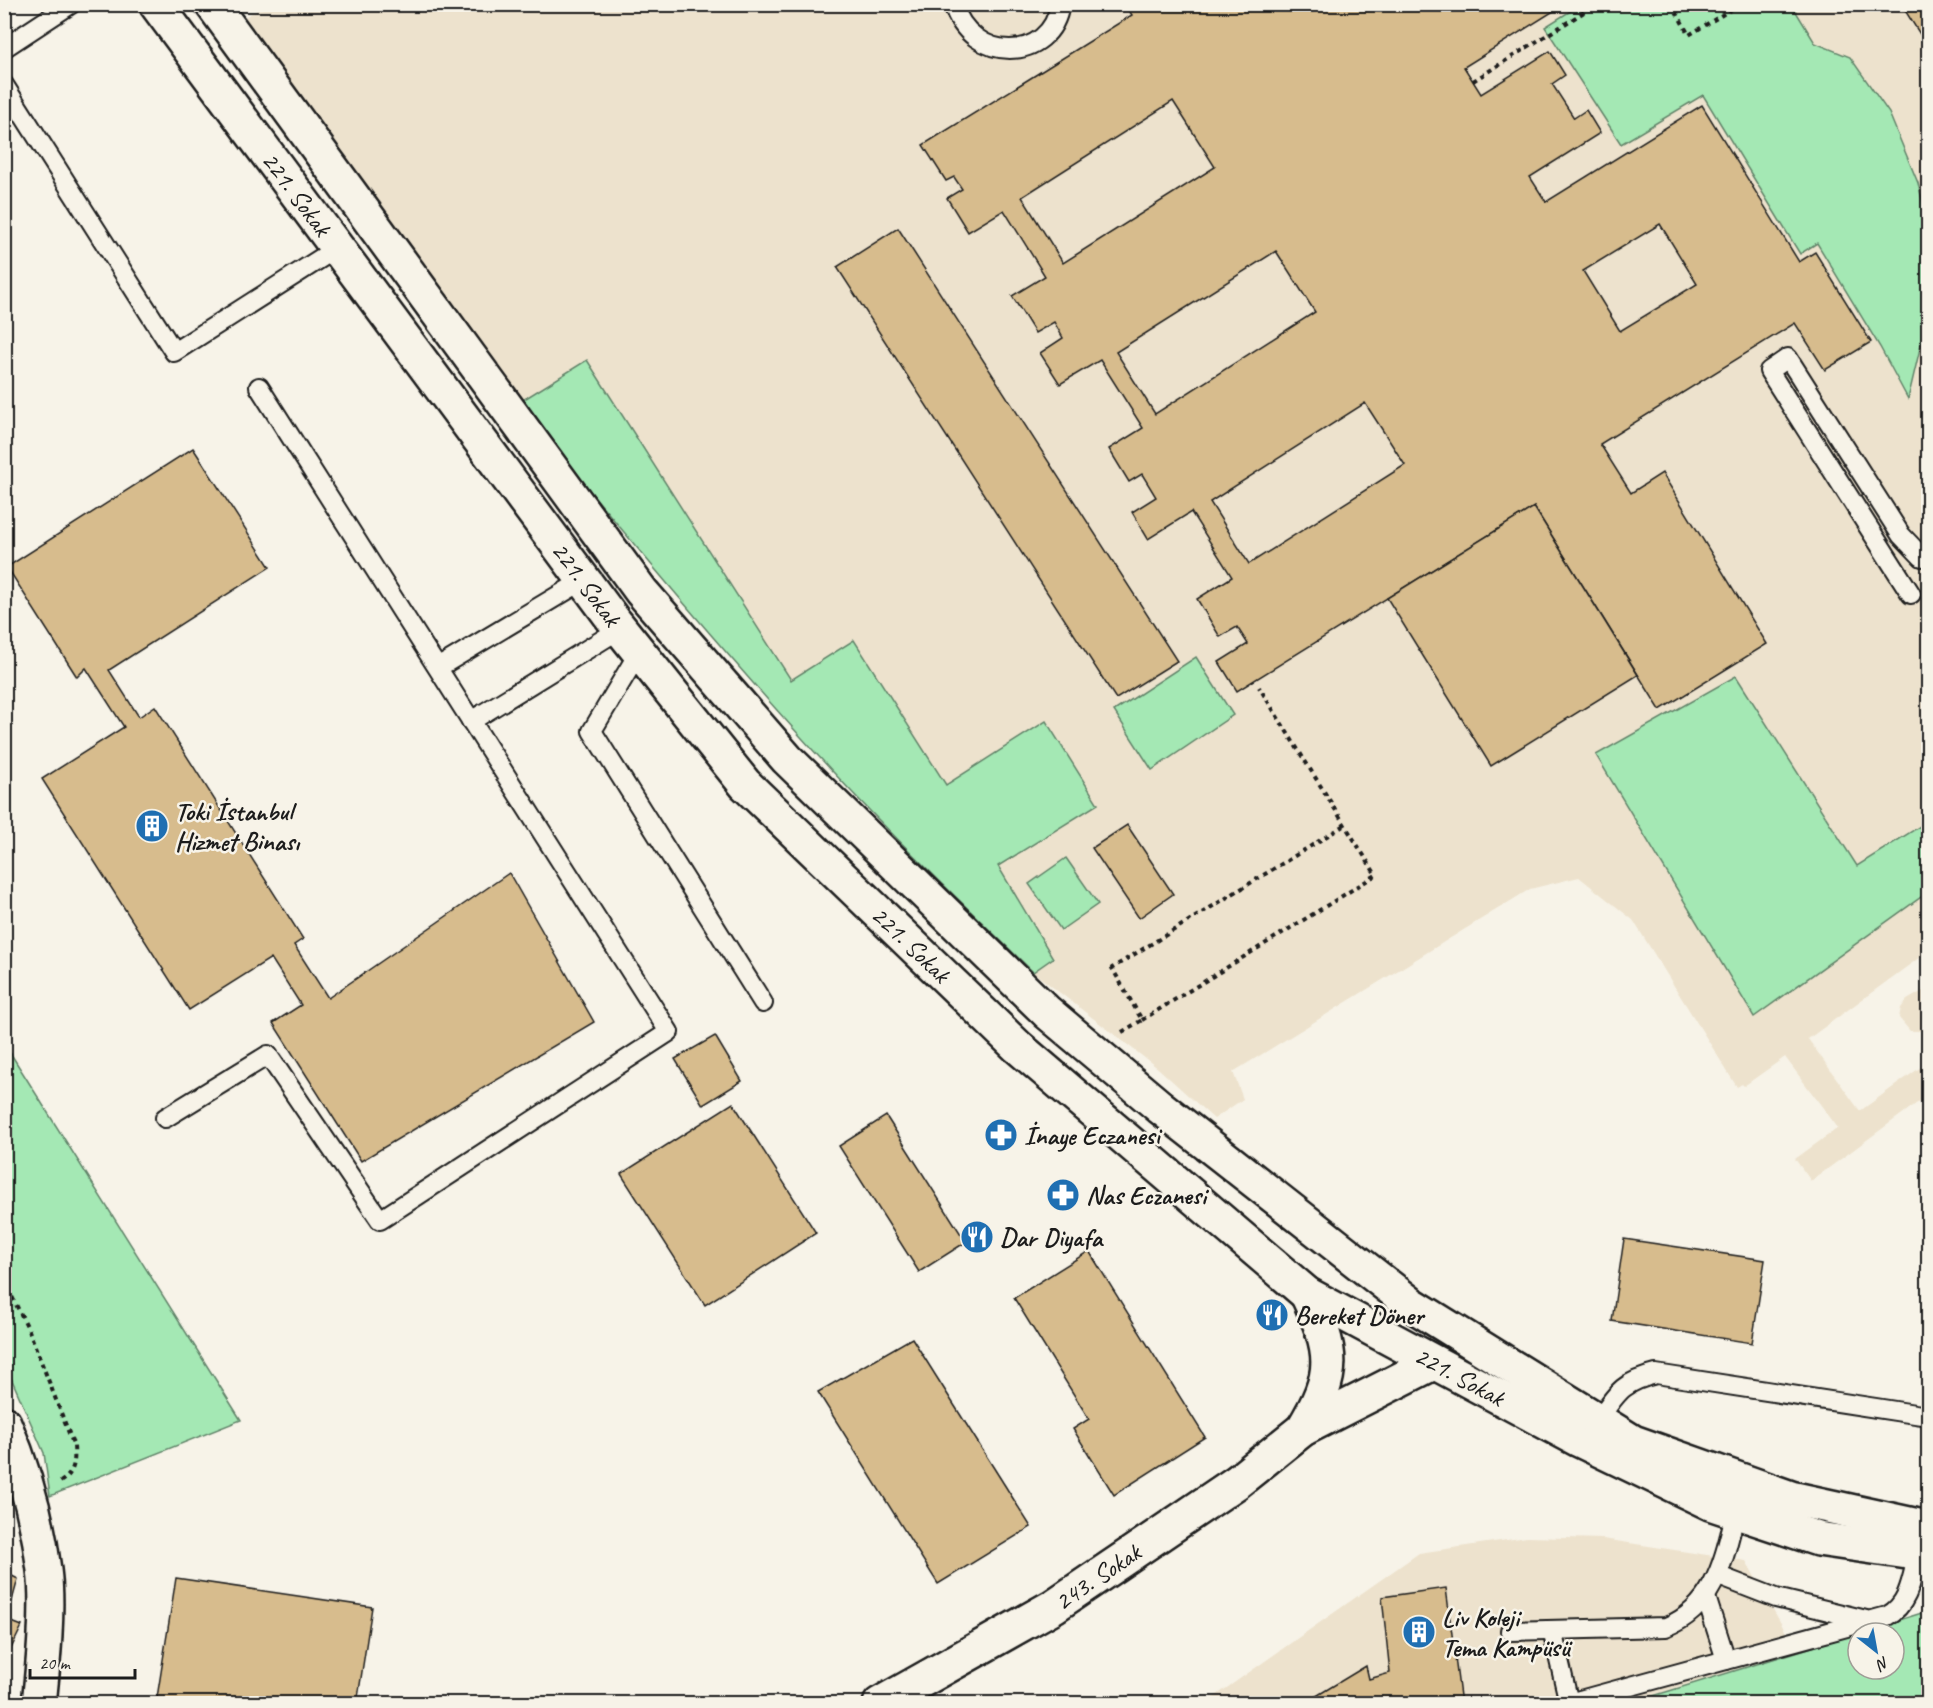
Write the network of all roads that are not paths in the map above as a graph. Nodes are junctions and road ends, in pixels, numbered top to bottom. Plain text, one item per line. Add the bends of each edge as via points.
1 (71, 4) edge
2 (156, 4) edge
3 (212, 4) edge
4 (953, 4) edge
5 (1060, 4) edge
6 (4, 48) edge
7 (4, 85) edge
8 (337, 248) junction
9 (259, 387) dead end
10 (1922, 557) dead end
11 (584, 580) junction
12 (1911, 594) dead end
13 (630, 640) junction
14 (439, 667) junction
15 (471, 721) junction
16 (763, 1003) dead end
17 (165, 1118) dead end
18 (1307, 1294) junction
19 (1433, 1363) junction
20 (1929, 1416) edge
21 (1598, 1420) junction
22 (4, 1424) edge
23 (1303, 1429) junction
24 (1736, 1511) junction
25 (1925, 1546) edge
26 (1719, 1576) junction
27 (1706, 1597) junction
28 (1867, 1621) joint
29 (1846, 1627) edge
30 (1552, 1630) junction
31 (1510, 1631) dead end
32 (1726, 1660) junction
33 (39, 1704) edge
34 (880, 1704) edge

1 - 6 lane
2 - 8 street, 221. Sokak
3 - 21 street, 221. Sokak via 641,591 787,759 1047,1012 1160,1107 1411,1304
4 - 5 lane via 957,18 971,36 1004,50 1035,42 1049,29
7 - 8 lane via 174,352
8 - 11 street, 221. Sokak
9 - 14 lane
10 - 12 lane via 1901,535 1788,358 1769,371
11 - 13 street, 221. Sokak
11 - 14 lane
13 - 15 lane
13 - 16 lane via 592,731
13 - 18 street, 221. Sokak via 745,784 1001,1031
14 - 15 lane
15 - 17 lane via 669,1032 380,1220 268,1055
18 - 19 street, 221. Sokak
18 - 23 street, 243. Sokak via 1325,1332 1328,1370 1321,1399
19 - 23 street, 243. Sokak
19 - 24 street, 221. Sokak via 1589,1445 1710,1503
20 - 21 lane via 1656,1374 1619,1389
21 - 25 street, 221. Sokak via 1633,1442
22 - 33 street via 21,1463 44,1571
23 - 34 street, 243. Sokak via 1237,1482 1054,1606
24 - 25 street, 221. Sokak via 1818,1539
24 - 26 lane
25 - 28 lane via 1899,1608
26 - 27 lane
26 - 28 lane via 1776,1598
27 - 30 lane via 1687,1617 1666,1627
27 - 32 lane
29 - 32 lane
30 - 31 lane
30 - 32 lane via 1569,1703

